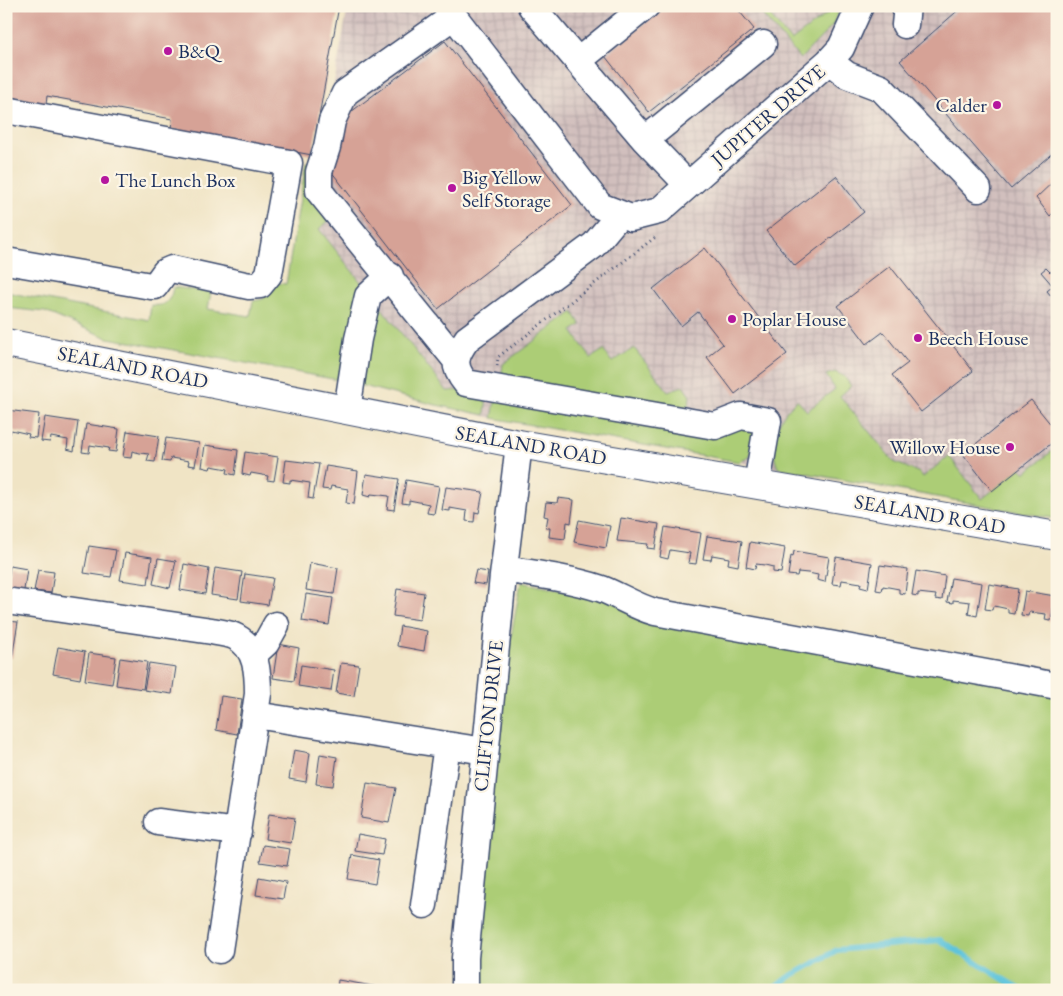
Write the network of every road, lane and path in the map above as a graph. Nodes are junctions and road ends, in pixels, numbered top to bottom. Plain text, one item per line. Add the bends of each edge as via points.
1 (531, 6) edge
2 (646, 6) edge
3 (860, 6) edge
4 (450, 11) edge
5 (763, 44) dead end
6 (578, 61) junction
7 (829, 61) junction
8 (6, 110) edge
9 (646, 140) junction
10 (688, 185) junction
11 (978, 189) dead end
12 (620, 214) junction
13 (660, 222) junction
14 (6, 262) edge
15 (390, 276) junction
16 (6, 343) edge
17 (456, 360) junction
18 (493, 388) junction
19 (347, 410) junction
20 (519, 444) junction
21 (757, 484) junction
22 (1057, 536) edge
23 (504, 569) junction
24 (6, 601) edge
25 (276, 625) dead end
26 (252, 655) junction
27 (1057, 686) edge
28 (255, 715) junction
29 (447, 746) junction
30 (484, 751) junction
31 (158, 822) dead end
32 (238, 832) junction
33 (424, 905) dead end
34 (219, 950) dead end
35 (466, 990) edge

1 - 6 street
2 - 6 street
3 - 7 street, JUPITER DRIVE via 840,48
4 - 12 street via 600,206
4 - 15 street via 345,94 332,121 319,172 319,191
5 - 9 street
6 - 9 street
7 - 10 street, JUPITER DRIVE
7 - 11 street via 847,75 881,88
8 - 14 street via 289,163 269,274 260,285 249,286 172,269 165,272 156,286 151,286
9 - 10 street
10 - 13 street, JUPITER DRIVE
12 - 13 street
12 - 17 street via 594,245 467,339
13 - 18 path via 498,357
15 - 17 street
15 - 19 street via 368,296
16 - 19 main road, SEALAND ROAD
17 - 18 street via 456,372 466,383
18 - 21 street via 715,426 741,416 768,420
19 - 20 main road, SEALAND ROAD
20 - 21 main road, SEALAND ROAD
20 - 23 street, CLIFTON DRIVE
21 - 22 main road, SEALAND ROAD
23 - 27 street via 604,590 655,612
23 - 30 street, CLIFTON DRIVE
24 - 26 street via 212,631 236,637 251,650
25 - 26 street via 266,643
26 - 28 street via 258,672
28 - 29 street
28 - 32 street
29 - 30 street
29 - 33 street
30 - 35 street, CLIFTON DRIVE via 465,958
31 - 32 street
32 - 34 street

